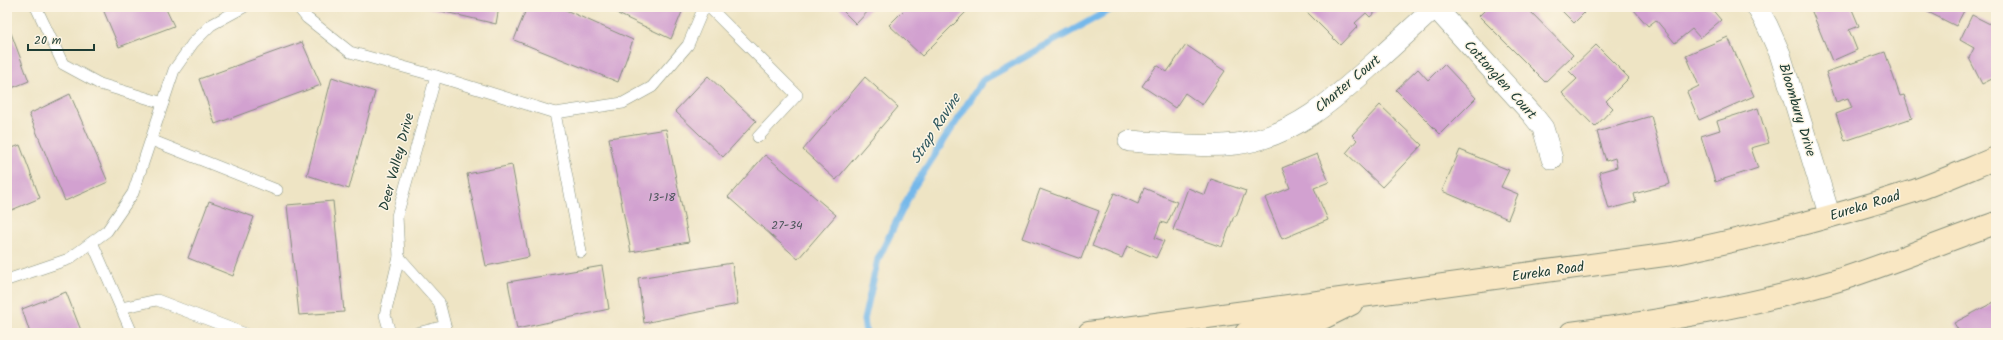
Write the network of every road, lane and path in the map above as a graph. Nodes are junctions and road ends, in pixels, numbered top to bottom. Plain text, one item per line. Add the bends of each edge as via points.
1 (36, 7) edge
2 (244, 7) edge
3 (298, 7) edge
4 (704, 7) edge
5 (709, 7) edge
6 (1435, 7) edge
7 (1757, 7) edge
8 (436, 76) junction
9 (163, 103) junction
10 (555, 113) junction
11 (758, 137) dead end
12 (150, 140) junction
13 (1129, 141) dead end
14 (1996, 158) edge
15 (1552, 159) dead end
16 (277, 190) dead end
17 (1830, 217) junction
18 (1996, 223) edge
19 (92, 242) junction
20 (581, 252) dead end
21 (398, 257) junction
22 (7, 280) edge
23 (1366, 296) junction
24 (121, 308) junction
25 (446, 329) edge
26 (1121, 331) edge
27 (132, 333) edge
28 (243, 333) edge
29 (390, 333) edge
30 (417, 333) edge
31 (1089, 333) edge
32 (1246, 333) edge
33 (1571, 333) edge

1 - 9 lane via 63,64 100,84
2 - 9 lane via 211,26 193,43 174,70
3 - 8 lane via 307,18 350,52
4 - 10 lane via 688,44 652,87 623,103
5 - 11 lane via 797,95
6 - 13 street, Charter Court via 1324,107 1294,126 1264,138 1236,144
6 - 15 street, Cottonglen Court via 1543,128
7 - 17 street, Bloombury Drive via 1768,25 1782,60
8 - 10 lane
8 - 21 lane, Deer Valley Drive via 397,216
9 - 12 lane
10 - 20 lane
12 - 16 lane
12 - 19 lane via 133,193 107,231
14 - 17 main road, Eureka Road via 1915,190
17 - 23 main road, Eureka Road via 1752,238 1672,254
18 - 33 main road via 1842,279 1680,318
19 - 22 lane via 69,259
19 - 24 lane
21 - 25 lane via 439,302
21 - 29 lane, Deer Valley Drive via 386,315
23 - 26 main road, Eureka Road
23 - 32 main road via 1315,322
24 - 27 lane
24 - 28 lane via 157,300
25 - 30 lane
26 - 31 main road, Eureka Road

